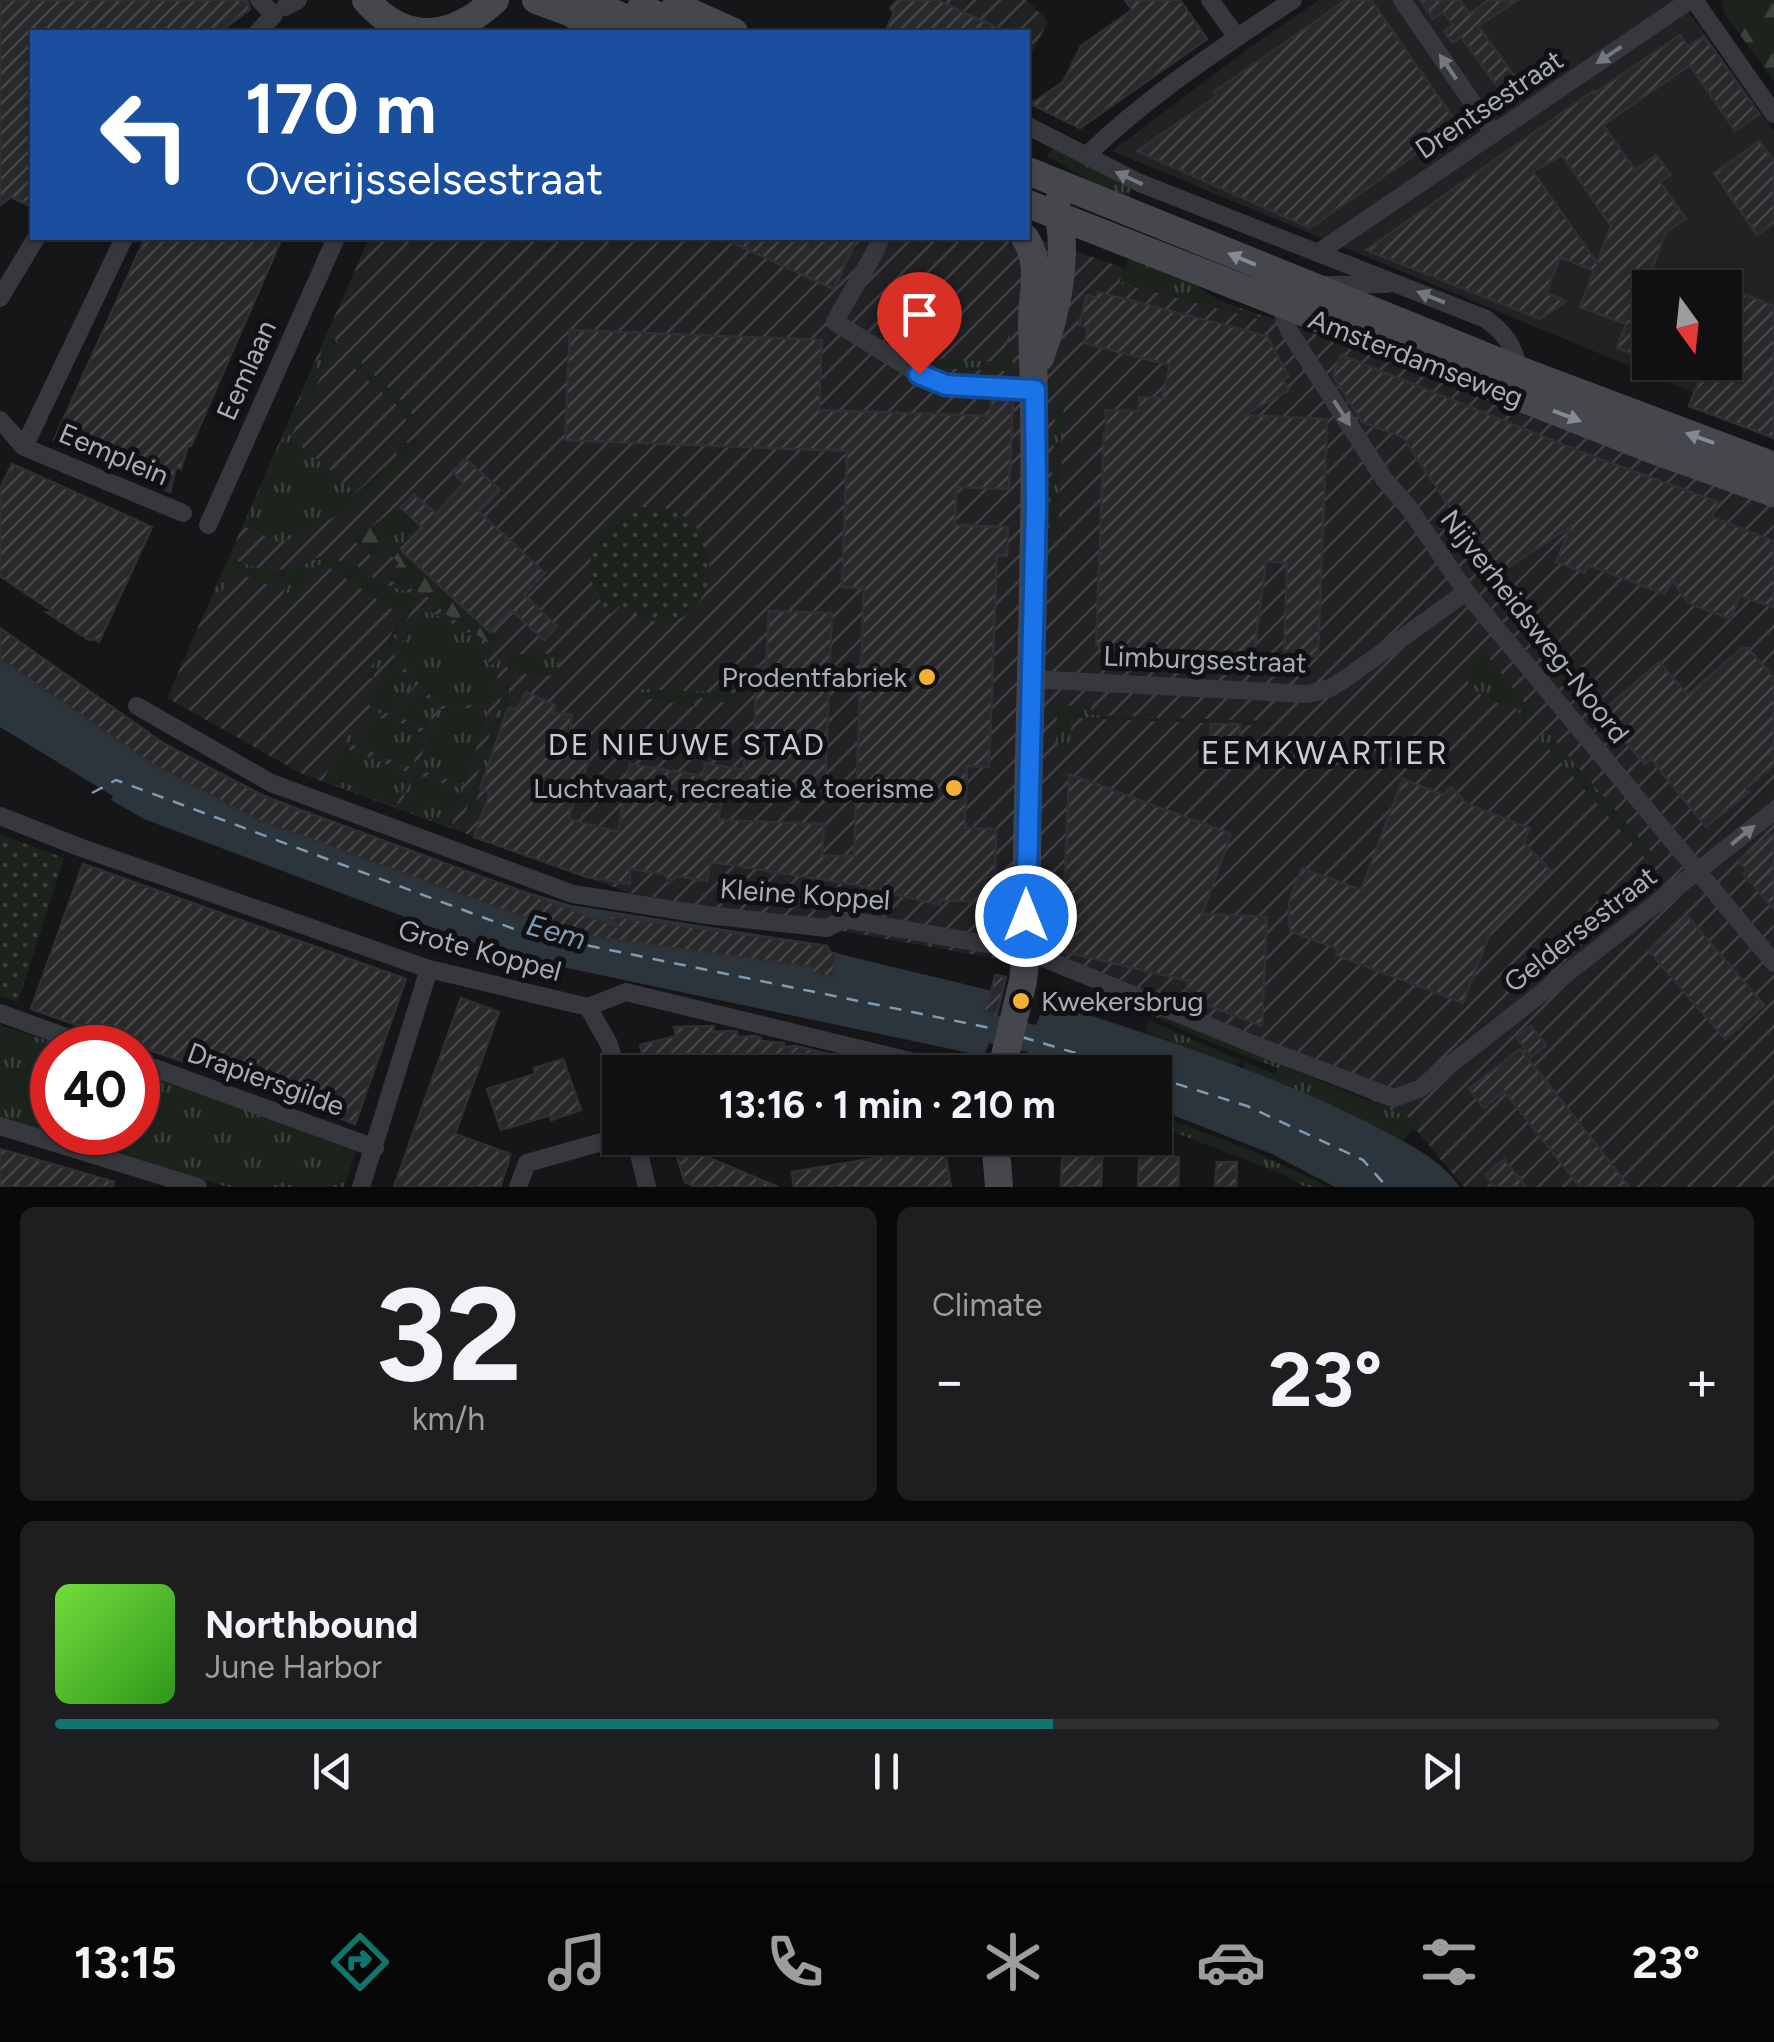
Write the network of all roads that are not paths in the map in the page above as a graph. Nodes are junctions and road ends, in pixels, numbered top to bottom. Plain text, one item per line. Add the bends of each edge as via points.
1 (259, 0) edge
2 (366, 0) edge
3 (495, 0) edge
4 (536, 0) edge
5 (622, 0) edge
6 (662, 0) edge
7 (1210, 0) edge
8 (1293, 0) edge
9 (1402, 0) edge
10 (1692, 0) edge
11 (588, 21) edge
12 (392, 27) edge
13 (260, 30) edge
14 (419, 30) edge
15 (447, 30) edge
16 (644, 30) edge
17 (690, 30) edge
18 (730, 30) edge
19 (1237, 37) junction
20 (1774, 114) edge
21 (1030, 127) edge
22 (1494, 134) junction
23 (1086, 154) junction
24 (1036, 175) edge
25 (1030, 205) edge
26 (1060, 217) junction
27 (35, 240) edge
28 (123, 240) edge
29 (335, 240) edge
30 (880, 240) edge
31 (1026, 240) edge
32 (1117, 240) junction
33 (1319, 252) junction
34 (1060, 270) junction
35 (1398, 284) junction
36 (1303, 285) junction
37 (0, 298) edge
38 (1280, 305) junction
39 (1520, 370) junction
40 (1035, 380) junction
41 (0, 420) edge
42 (24, 446) junction
43 (1774, 466) edge
44 (1774, 493) edge
45 (182, 513) dead end
46 (208, 525) dead end
47 (1466, 592) junction
48 (1030, 680) junction
49 (137, 706) dead end
50 (1774, 811) edge
51 (0, 816) edge
52 (1698, 872) junction
53 (1026, 951) junction
54 (1774, 962) edge
55 (429, 968) junction
56 (588, 1007) junction
57 (0, 1013) edge
58 (33, 1025) edge
59 (611, 1055) edge
60 (885, 1055) edge
61 (1006, 1055) edge
62 (160, 1070) edge
63 (1419, 1089) joint
64 (0, 1126) edge
65 (602, 1142) edge
66 (375, 1148) junction
67 (639, 1155) edge
68 (997, 1155) edge
69 (198, 1187) edge
70 (361, 1187) edge
71 (518, 1187) edge
72 (647, 1187) edge
73 (1000, 1187) edge

1 - 13 street via 274,15
2 - 12 main road
3 - 15 main road
4 - 11 main road
5 - 17 main road
6 - 18 main road
7 - 19 street
8 - 19 street
22 -> 9 street
10 - 20 street
10 -> 22 street, Drentsestraat
11 - 16 main road
12 - 14 main road
19 - 23 street
21 - 23 street, Amsterdamseweg
22 - 33 street, Drentsestraat
33 -> 23 street, Amsterdamseweg via 1140,184
24 - 26 main road
36 -> 24 main road, Amsterdamseweg
25 - 26 main road, Amsterdamseweg
26 - 32 main road, Amsterdamseweg
26 - 34 main road
27 - 37 street
28 - 42 street, Eemplein
29 - 46 street, Eemlaan
30 - 40 street via 835,322 946,385
31 - 40 main road via 1036,262
32 - 34 main road via 1084,248
32 - 38 main road, Amsterdamseweg
33 - 35 street, Amsterdamseweg
34 - 40 main road
35 - 36 street, Amsterdamseweg
39 -> 35 street, Amsterdamseweg via 1506,334 1486,319
36 - 39 main road, Amsterdamseweg
38 -> 44 main road, Amsterdamseweg
38 -> 47 street, Nijverheidsweg-Noord via 1289,331 1362,446
43 -> 39 main road, Amsterdamseweg
40 - 48 main road
41 - 42 street, Eemplein
42 - 45 street, Eemplein
47 - 48 street, Limburgsestraat via 1345,679 1308,694
47 - 52 street, Nijverheidsweg-Noord
48 - 53 main road
49 - 53 street, Kleine Koppel via 272,783 573,894 826,928 844,919
52 -> 50 street, Geldersestraat
51 - 55 street, Grote Koppel
52 - 54 street, Nijverheidsweg-Noord
52 - 63 street, Geldersestraat
53 - 61 main road
53 - 63 street, Kleine Koppel via 1394,1098
55 - 56 street, Grote Koppel
55 - 66 street
56 - 59 street
56 - 60 street, Grote Koppel via 626,992
57 - 58 street
62 - 66 street, Drapiersgilde
64 - 69 street
65 - 71 street via 527,1162
66 - 70 street
67 - 72 street
68 - 73 main road

